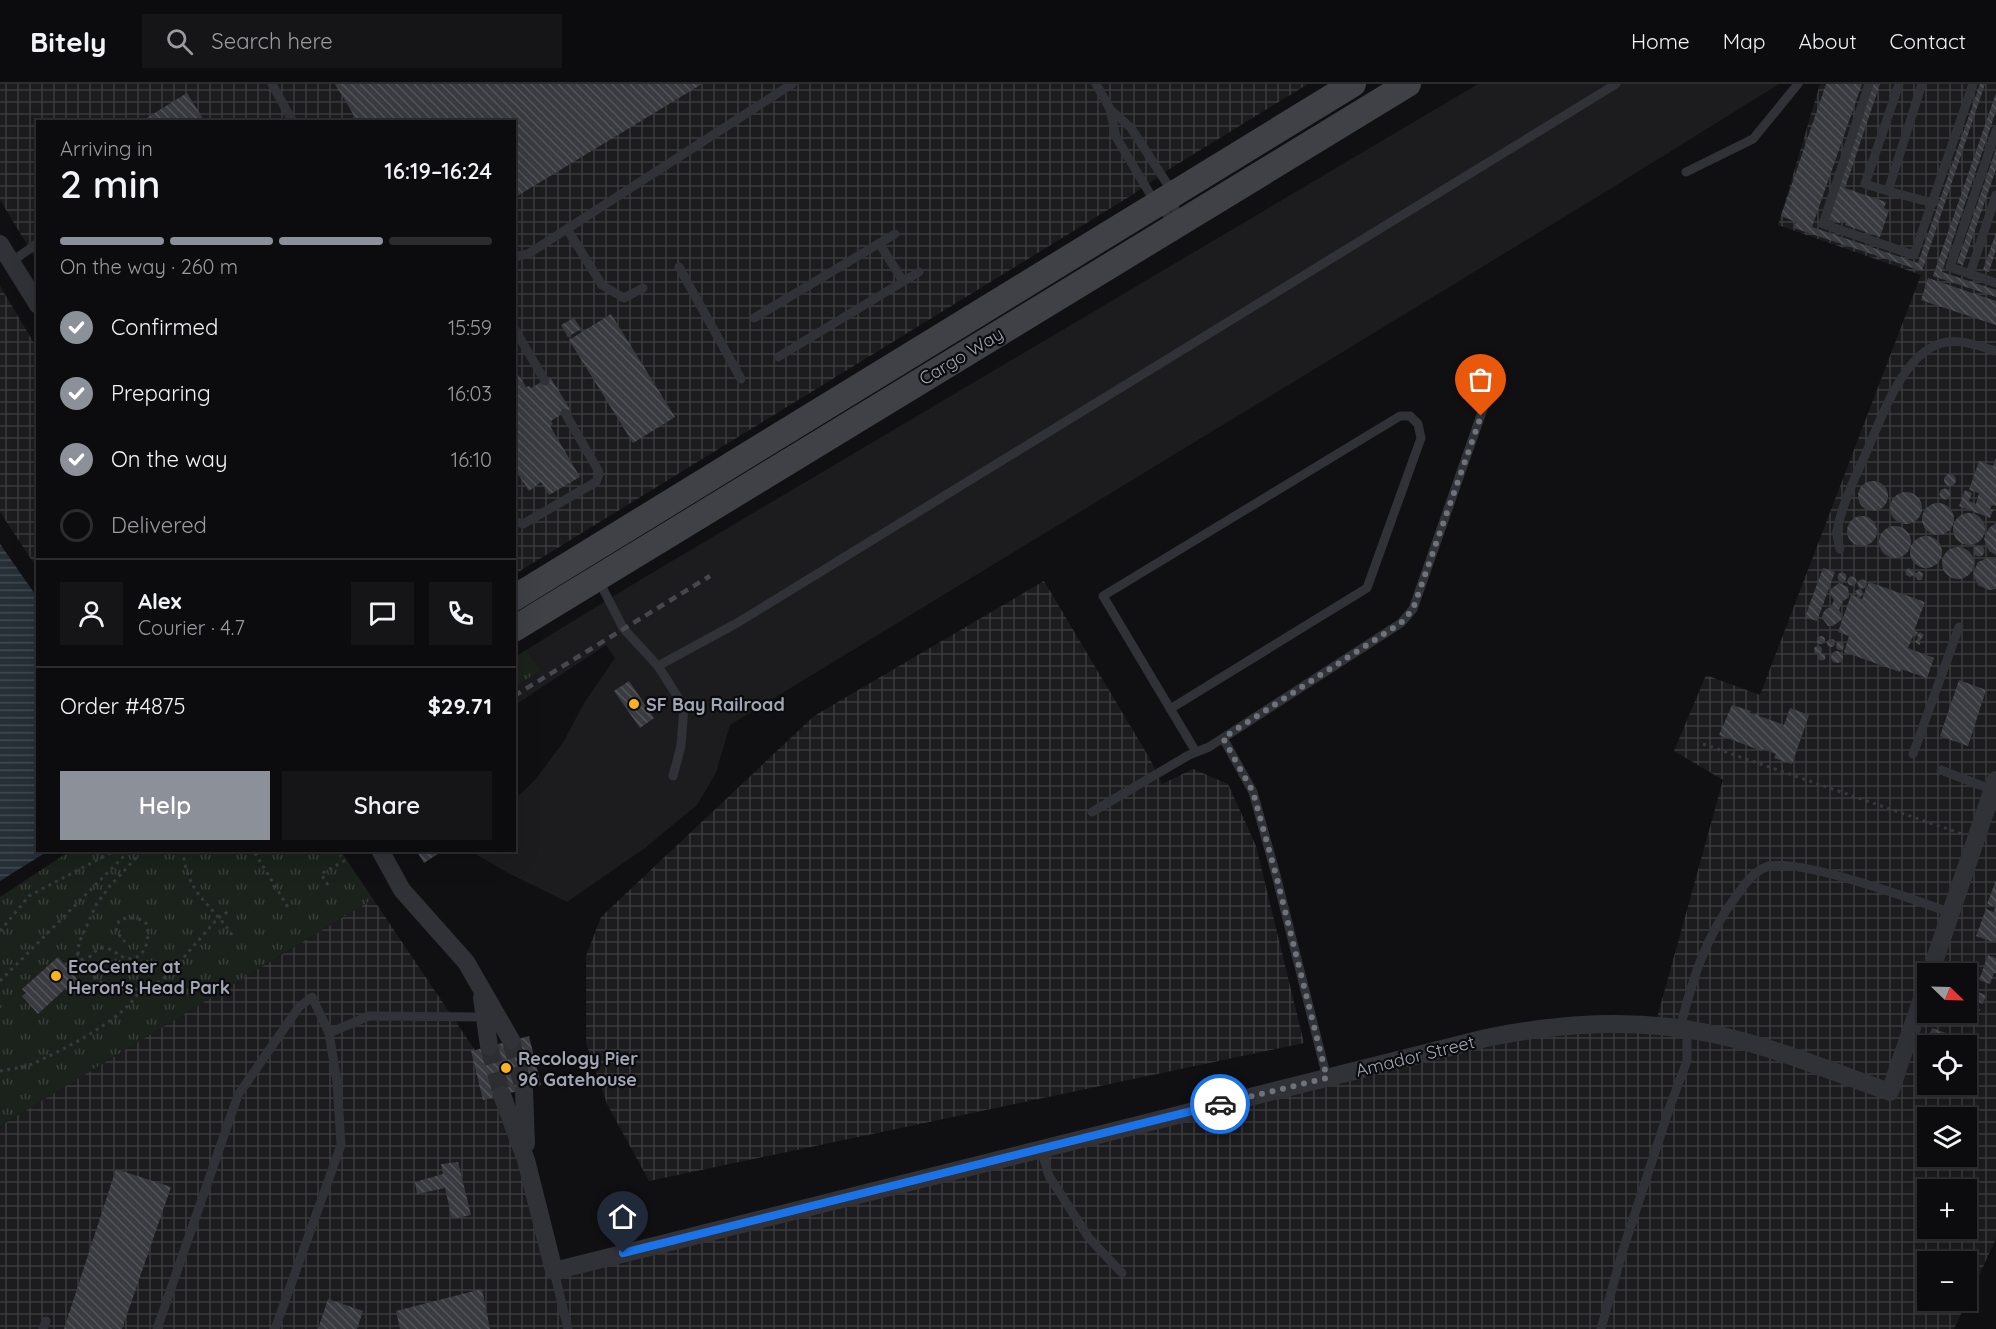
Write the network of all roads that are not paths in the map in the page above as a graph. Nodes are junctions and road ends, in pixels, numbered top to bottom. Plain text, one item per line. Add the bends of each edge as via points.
1 (272, 84) edge
2 (792, 84) edge
3 (1096, 84) edge
4 (1353, 84) edge
5 (1408, 84) edge
6 (1616, 84) edge
7 (1798, 84) edge
8 (1869, 84) edge
9 (1899, 84) edge
10 (1922, 84) edge
11 (1973, 84) edge
12 (1110, 109) junction
13 (292, 120) edge
14 (1996, 131) edge
15 (1686, 172) dead end
16 (1888, 191) junction
17 (1996, 195) edge
18 (1164, 199) junction
19 (1933, 203) junction
20 (1177, 224) junction
21 (567, 230) junction
22 (895, 234) dead end
23 (879, 243) junction
24 (0, 244) edge
25 (36, 244) edge
26 (516, 257) edge
27 (11, 262) junction
28 (679, 267) dead end
29 (919, 272) dead end
30 (1970, 274) junction
31 (1995, 279) edge
32 (903, 281) junction
33 (643, 288) dead end
34 (36, 302) edge
35 (753, 318) dead end
36 (516, 331) edge
37 (1996, 351) edge
38 (777, 357) dead end
39 (1496, 372) dead end
40 (741, 379) dead end
41 (545, 381) dead end
42 (565, 413) dead end
43 (516, 522) edge
44 (1840, 549) dead end
45 (591, 567) junction
46 (516, 597) edge
47 (516, 627) edge
48 (1959, 627) dead end
49 (658, 666) junction
50 (1170, 709) junction
51 (1223, 738) junction
52 (1196, 752) junction
53 (1913, 754) dead end
54 (1941, 770) dead end
55 (673, 776) dead end
56 (1994, 785) edge
57 (1092, 812) dead end
58 (381, 852) edge
59 (1951, 913) junction
60 (1934, 963) edge
61 (480, 987) junction
62 (1917, 1013) edge
63 (484, 1017) junction
64 (1684, 1029) junction
65 (329, 1033) junction
66 (511, 1040) tunnel mouth
67 (489, 1046) tunnel mouth
68 (1327, 1078) junction
69 (524, 1090) tunnel mouth
70 (502, 1095) tunnel mouth
71 (1041, 1149) junction
72 (526, 1160) junction
73 (554, 1271) junction
74 (1122, 1273) dead end
75 (157, 1329) edge
76 (275, 1329) edge
77 (568, 1329) edge
78 (1601, 1329) edge

1 - 13 lane
2 - 21 lane
3 - 12 lane
4 - 18 main road, Cargo Way
5 - 20 main road, Cargo Way
6 - 49 lane via 738,623
7 - 15 lane via 1753,139
8 - 19 lane via 1823,224 1914,255
9 - 16 lane via 1865,184
10 - 16 lane
11 - 19 lane
12 - 18 lane via 1131,128
12 - 18 lane via 1116,137
14 - 30 lane via 1950,267
16 - 19 lane
17 - 30 lane
18 - 20 lane
18 - 20 lane
18 - 45 main road, Cargo Way
20 - 45 main road, Cargo Way
21 - 26 lane via 528,254
21 - 33 lane via 602,285 624,298
22 - 23 lane
23 - 32 lane
23 - 35 lane
24 - 27 street
25 - 27 lane
27 - 34 street
28 - 40 lane
29 - 32 lane
30 - 31 lane
32 - 38 lane
36 - 41 lane
37 - 44 lane via 1960,340 1932,347 1918,357 1891,396 1850,489 1836,534
39 - 51 lane via 1413,609 1401,623
42 - 43 lane via 598,470 598,478 523,524
45 - 46 main road, Cargo Way
45 - 47 main road, Cargo Way
45 - 49 lane via 623,628
48 - 53 lane
49 - 55 lane via 684,707 681,746
50 - 50 lane via 1103,596 1400,416 1410,416 1418,424 1421,438 1366,588
50 - 52 lane
51 - 52 lane
51 - 68 lane via 1253,792
52 - 57 lane
54 - 56 lane
56 - 59 street
58 - 61 street via 402,890 466,963
59 - 60 street
59 - 64 lane via 1802,867 1765,867 1746,883 1712,932 1697,968
61 - 63 street
61 - 66 street
62 - 64 street, Amador Street via 1890,1092 1752,1044
63 - 65 lane via 369,1016
63 - 67 street
64 - 68 street, Amador Street via 1624,1023 1534,1029
64 - 78 lane via 1687,1061 1622,1253
65 - 75 lane via 312,997 299,1007 238,1095
65 - 76 lane via 338,1082 341,1145
68 - 71 street, Amador Street
69 - 72 street
70 - 72 street
71 - 73 street, Amador Street
71 - 74 lane via 1054,1185 1089,1238
72 - 73 street
73 - 77 lane

